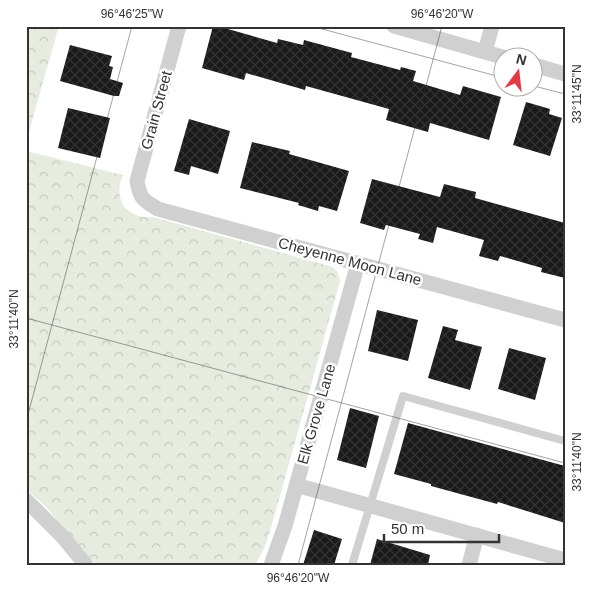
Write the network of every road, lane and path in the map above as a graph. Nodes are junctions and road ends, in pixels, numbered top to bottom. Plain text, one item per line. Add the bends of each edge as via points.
1 (179, 26) edge
2 (394, 26) edge
3 (492, 26) edge
4 (485, 52) junction
5 (494, 55) edge
6 (544, 68) edge
7 (565, 74) edge
8 (139, 194) joint
9 (358, 263) junction
10 (565, 320) edge
11 (565, 442) edge
12 (296, 486) junction
13 (26, 500) edge
14 (369, 506) junction
15 (477, 535) junction
16 (565, 560) edge
17 (86, 565) edge
18 (271, 565) edge
19 (352, 565) edge
20 (469, 565) edge

1 - 8 street, Grain Street via 139,169
2 - 4 street
3 - 4 street
4 - 5 street
6 - 7 street
8 - 9 street, Cheyenne Moon Lane via 158,209
9 - 10 street, Cheyenne Moon Lane
9 - 12 street, Elk Grove Lane
11 - 14 lane via 403,396
12 - 14 street
12 - 18 street, Elk Grove Lane
13 - 17 street
14 - 15 street
14 - 19 lane
15 - 16 street
15 - 20 street

